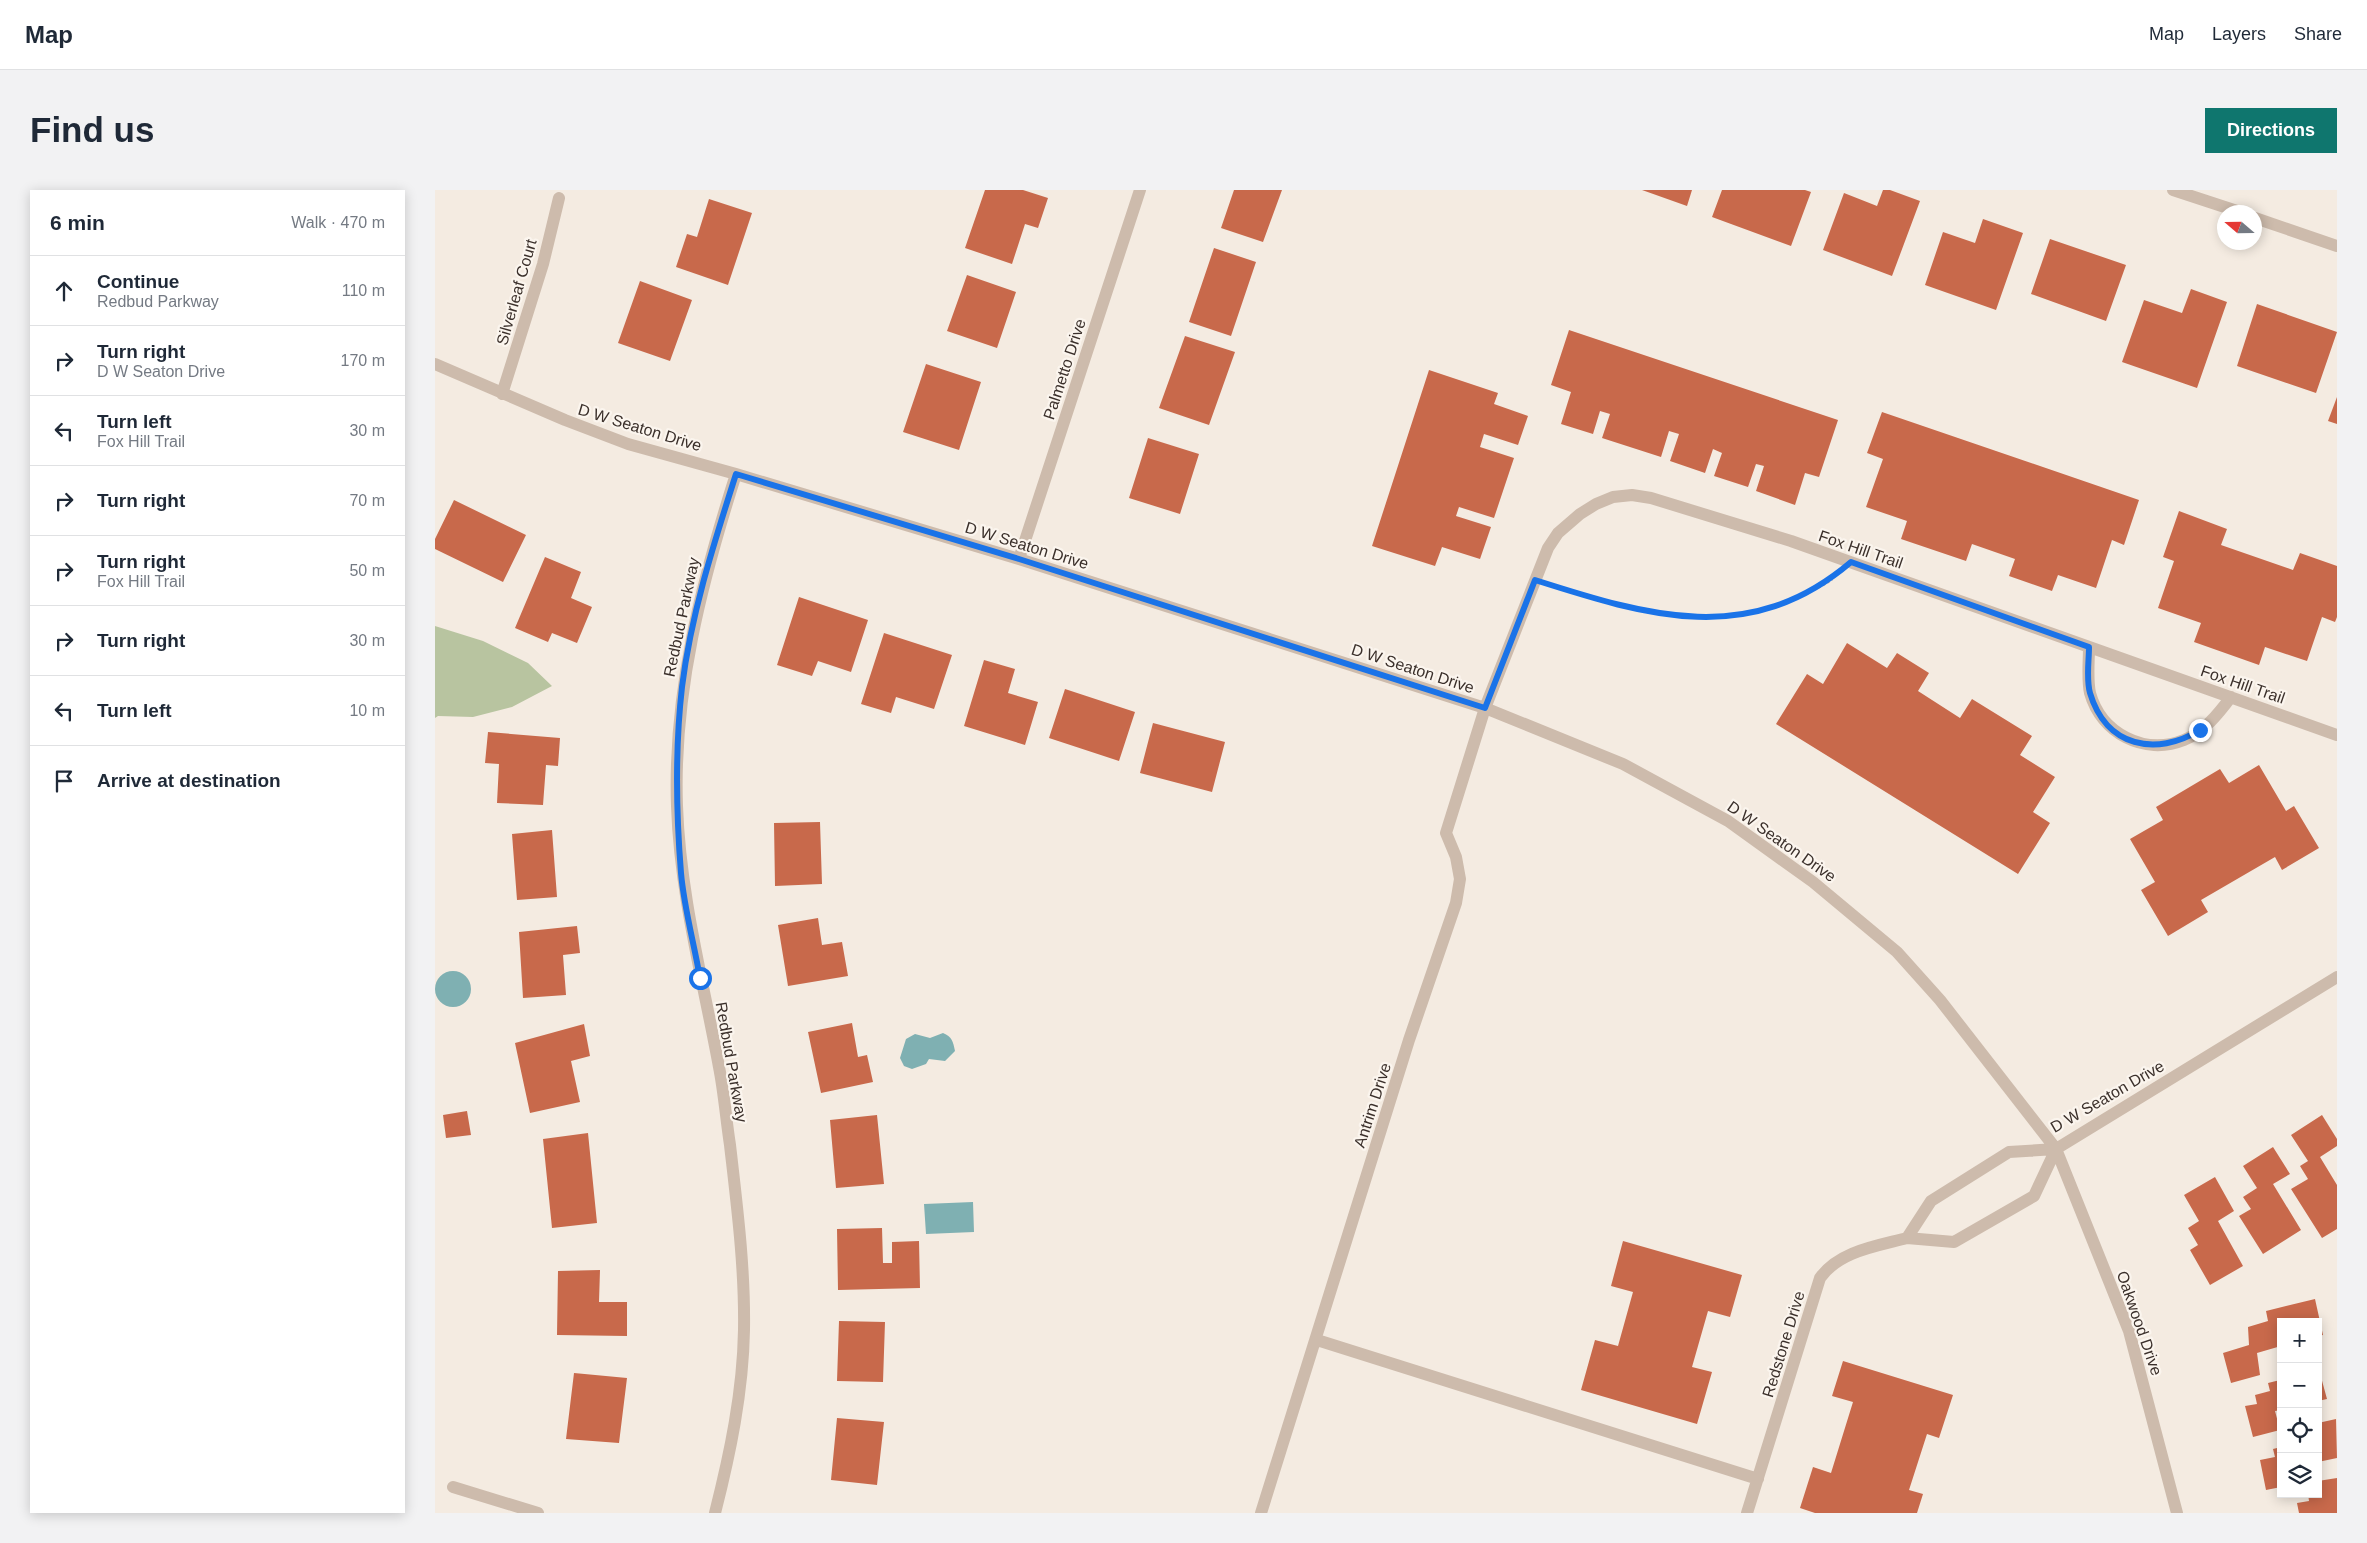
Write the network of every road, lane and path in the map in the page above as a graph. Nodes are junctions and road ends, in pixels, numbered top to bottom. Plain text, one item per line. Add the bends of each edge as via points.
1 (1140, 190) edge
2 (2173, 190) edge
3 (559, 198) dead end
4 (2218, 205) edge
5 (2262, 220) edge
6 (2337, 246) edge
7 (435, 364) edge
8 (502, 394) junction
9 (736, 474) junction
10 (1019, 559) junction
11 (1851, 562) junction
12 (1535, 580) junction
13 (2089, 647) junction
14 (2231, 697) junction
15 (1485, 708) junction
16 (2337, 735) edge
17 (2337, 978) edge
18 (2056, 1149) junction
19 (1907, 1238) junction
20 (1317, 1340) junction
21 (1758, 1479) junction
22 (453, 1487) dead end
23 (538, 1513) edge
24 (715, 1513) edge
25 (1261, 1513) edge
26 (1747, 1513) edge
27 (2177, 1513) edge

1 - 10 street, Palmetto Drive
2 - 4 street
3 - 8 street, Silverleaf Court via 543,264
5 - 6 street
7 - 8 street, D W Seaton Drive
8 - 9 street, D W Seaton Drive via 628,444
9 - 10 street, D W Seaton Drive
9 - 24 street, Redbud Parkway via 710,556 683,686 677,804 681,875 720,1069 739,1219 744,1331 731,1447
10 - 15 street, D W Seaton Drive
11 - 12 path via 1829,581 1770,610 1704,618 1638,609
11 - 12 street, Fox Hill Trail via 1679,505 1632,495 1613,497 1596,504 1558,533
11 - 13 street, Fox Hill Trail
12 - 15 street, Fox Hill Trail
13 - 14 street, Fox Hill Trail
13 - 14 street via 2090,692 2100,715 2117,733 2138,744 2160,746 2184,740 2217,715
14 - 16 street, Fox Hill Trail
15 - 18 street, D W Seaton Drive via 1623,764 1690,799 1728,821 1813,882 1903,959 1941,1000
15 - 20 street, Antrim Drive via 1446,833 1456,857 1460,879 1457,903 1406,1050
17 - 18 street, D W Seaton Drive
18 - 19 street via 2009,1152 1931,1201
18 - 19 street, Redstone Drive via 2034,1196 1954,1242
18 - 27 street, Oakwood Drive via 2129,1331
19 - 21 street, Redstone Drive via 1847,1256 1828,1266 1820,1278
20 - 21 street
20 - 25 street, Antrim Drive
21 - 26 street, Redstone Drive
22 - 23 street

